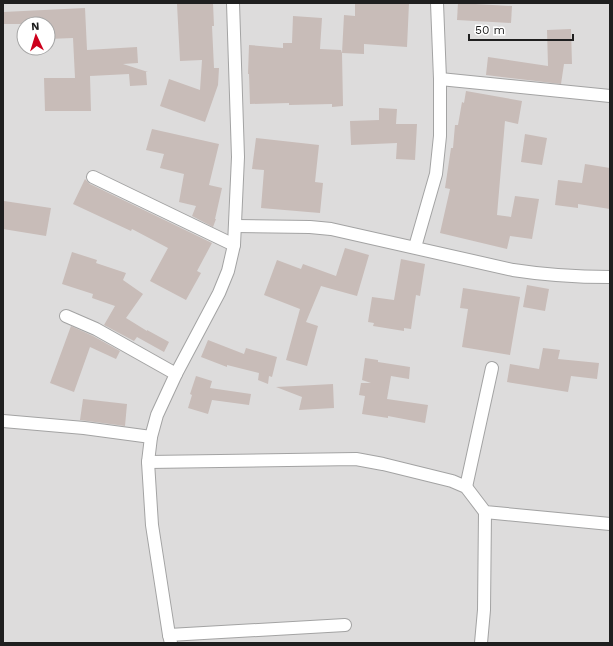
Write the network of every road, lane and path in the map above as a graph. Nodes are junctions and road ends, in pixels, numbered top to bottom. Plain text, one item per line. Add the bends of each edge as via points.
1 (232, 3) edge
2 (437, 3) edge
3 (440, 79) junction
4 (610, 96) edge
5 (93, 177) dead end
6 (235, 226) junction
7 (234, 245) junction
8 (415, 248) junction
9 (610, 277) edge
10 (66, 316) dead end
11 (492, 368) dead end
12 (176, 374) junction
13 (3, 422) edge
14 (151, 437) junction
15 (148, 462) junction
16 (466, 487) junction
17 (485, 512) junction
18 (610, 524) edge
19 (345, 625) dead end
20 (170, 639) edge
21 (481, 643) edge

1 - 6 street via 238,157
2 - 3 street
3 - 4 street
3 - 8 street via 440,136 436,174
5 - 7 street
6 - 7 street
6 - 8 street via 331,229
7 - 12 street via 228,271 219,293
8 - 9 street via 538,274
10 - 12 street via 96,329
11 - 16 street
12 - 14 street via 157,415
13 - 14 street via 84,428
14 - 15 street
15 - 16 street via 356,459 452,481
15 - 20 street via 152,526
16 - 17 street
17 - 18 street
17 - 21 street
19 - 20 street

